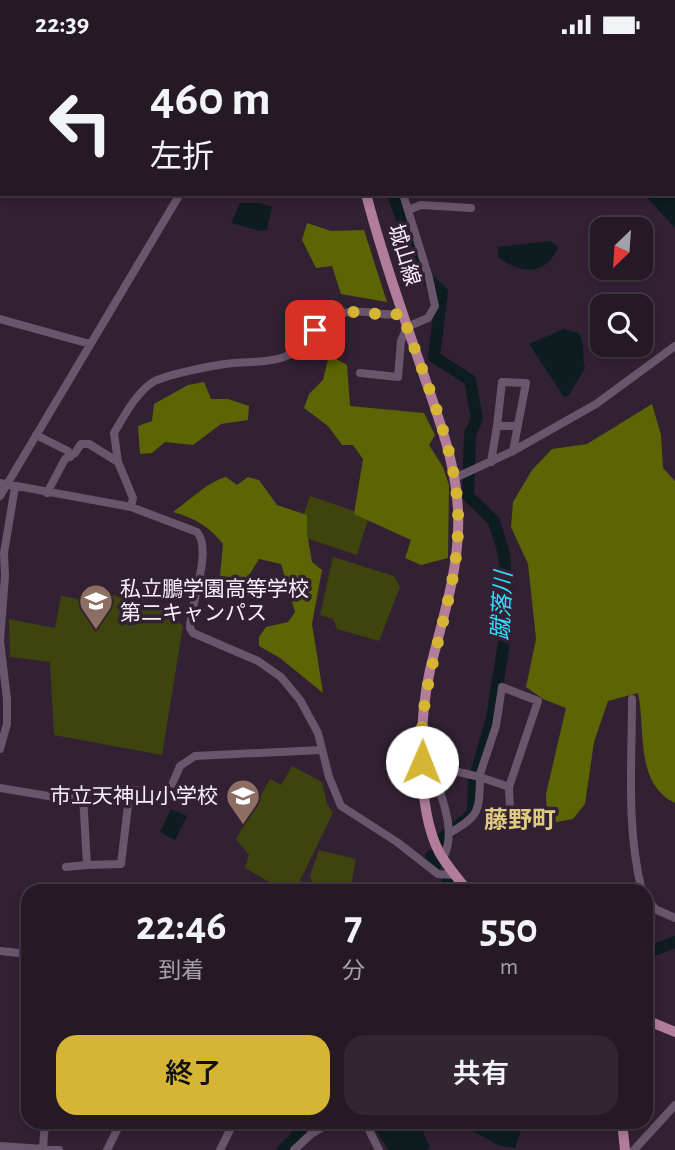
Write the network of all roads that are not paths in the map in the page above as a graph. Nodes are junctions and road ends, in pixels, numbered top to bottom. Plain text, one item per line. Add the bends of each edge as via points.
1 (179, 196) edge
2 (367, 196) edge
3 (404, 196) edge
4 (471, 208) dead end
5 (408, 210) junction
6 (402, 313) junction
7 (0, 319) edge
8 (407, 327) junction
9 (90, 344) junction
10 (675, 346) edge
11 (359, 373) dead end
12 (497, 426) junction
13 (518, 426) junction
14 (36, 435) junction
15 (513, 451) junction
16 (70, 457) junction
17 (118, 462) junction
18 (491, 462) junction
19 (455, 478) junction
20 (7, 485) edge
21 (47, 492) junction
22 (0, 496) edge
23 (131, 507) junction
24 (1, 611) edge
25 (632, 699) dead end
26 (0, 749) edge
27 (321, 750) junction
28 (427, 764) junction
29 (477, 777) junction
30 (509, 787) junction
31 (0, 788) edge
32 (130, 789) junction
33 (83, 795) junction
34 (509, 810) dead end
35 (450, 831) junction
36 (443, 858) junction
37 (87, 865) junction
38 (66, 867) dead end
39 (454, 874) junction
40 (462, 884) edge
41 (640, 884) edge
42 (653, 906) edge
43 (675, 918) edge
44 (0, 951) edge
45 (21, 953) edge
46 (653, 1023) edge
47 (675, 1032) edge
48 (675, 1105) edge
49 (44, 1129) edge
50 (118, 1129) edge
51 (230, 1129) edge
52 (319, 1129) edge
53 (368, 1129) edge
54 (623, 1129) edge
55 (0, 1146) edge
56 (43, 1149) edge
57 (58, 1150) edge
58 (107, 1150) edge
59 (220, 1150) edge
60 (294, 1150) edge
61 (379, 1150) edge
62 (625, 1150) edge
63 (634, 1150) edge

1 - 9 street
2 - 6 main road, 城山線
3 - 5 street
4 - 5 street via 421,205
5 - 8 street via 435,306 428,318
6 - 8 main road, 城山線
6 - 17 street via 348,312 327,321 286,356 225,363 153,382 114,433
7 - 9 street
8 - 11 street via 398,377
8 - 19 main road, 城山線
9 - 14 street
10 - 15 street via 596,404
12 - 13 street
12 - 13 street via 502,382 526,383
12 - 18 street
13 - 15 street
14 - 16 street via 68,451
14 - 20 street
15 - 18 street
16 - 17 street via 81,444 89,444
16 - 21 street
17 - 23 street via 133,498
18 - 19 street
19 - 28 main road, 城山線 via 458,532 452,577 424,706
20 - 21 street
20 - 22 street
20 - 24 street
21 - 23 street
23 - 27 street via 199,534 201,569 190,628 281,677 300,700 318,733
24 - 26 street via 8,699
25 - 41 street via 631,820
27 - 32 street via 195,756 180,766 167,795
27 - 39 street via 341,806 438,874
28 - 29 street
28 - 35 street
28 - 36 main road, 城山線 via 430,827
29 - 30 street
29 - 30 street via 496,726 502,687 538,701
29 - 35 street via 479,802 473,819
30 - 34 street
31 - 33 street via 60,798
32 - 33 street via 108,788
32 - 37 street via 121,865
33 - 37 street
35 - 36 street
36 - 39 main road, 城山線
37 - 38 street
39 - 40 main road, 城山線
42 - 43 street
44 - 45 street
46 - 47 main road
48 - 63 street
49 - 56 street
50 - 58 street
51 - 59 street
52 - 60 street
53 - 61 street
54 - 62 main road
55 - 56 street
56 - 57 street

